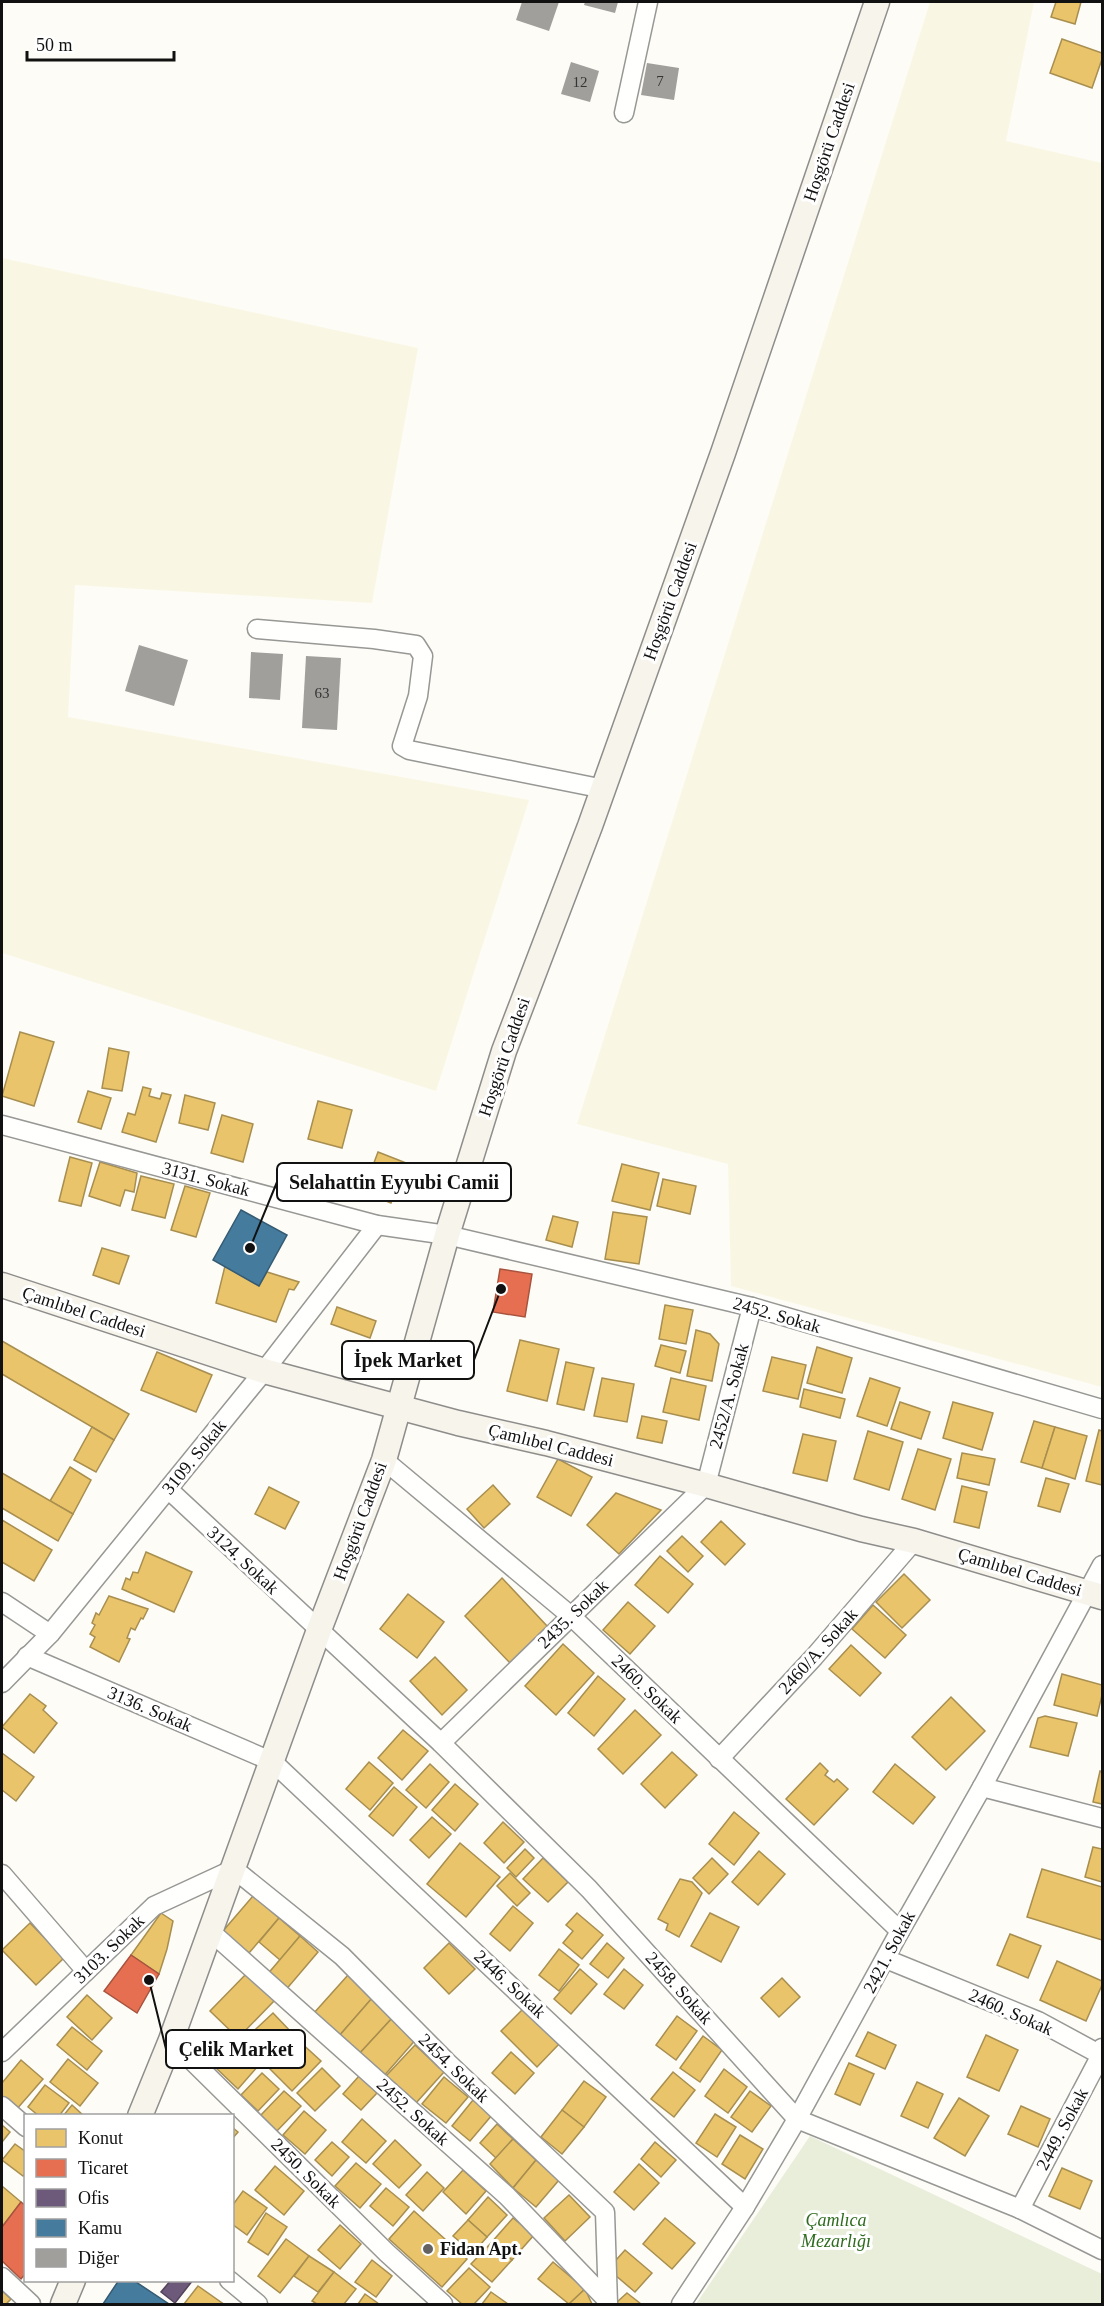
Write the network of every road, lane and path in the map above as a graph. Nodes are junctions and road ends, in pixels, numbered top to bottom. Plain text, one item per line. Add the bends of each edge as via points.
1 (648, 2) edge
2 (877, 2) edge
3 (624, 113) dead end
4 (257, 629) dead end
5 (604, 789) junction
6 (2, 1125) edge
7 (377, 1225) junction
8 (447, 1235) junction
9 (2, 1285) edge
10 (752, 1307) junction
11 (264, 1371) junction
12 (400, 1406) junction
13 (1102, 1409) edge
14 (384, 1460) junction
15 (706, 1485) junction
16 (168, 1489) junction
17 (914, 1541) junction
18 (1102, 1565) edge
19 (1094, 1594) edge
20 (2, 1602) edge
21 (571, 1616) junction
22 (319, 1630) junction
23 (50, 1634) junction
24 (27, 1656) junction
25 (2, 1683) edge
26 (441, 1743) junction
27 (719, 1759) junction
28 (273, 1762) junction
29 (982, 1787) junction
30 (1102, 1818) edge
31 (234, 1869) junction
32 (4, 1881) edge
33 (210, 1931) junction
34 (900, 1931) junction
35 (886, 1959) junction
36 (86, 1971) junction
37 (171, 2040) junction
38 (1102, 2051) edge
39 (2, 2052) edge
40 (2, 2106) edge
41 (140, 2114) edge
42 (797, 2119) junction
43 (24, 2125) edge
44 (745, 2208) junction
45 (1020, 2209) junction
46 (1102, 2250) edge
47 (2, 2277) edge
48 (72, 2282) edge
49 (231, 2282) edge
50 (607, 2302) edge
51 (31, 2304) edge
52 (63, 2304) edge
53 (258, 2304) edge
54 (443, 2304) edge
55 (681, 2304) edge

1 - 3 street
2 - 5 street, Hoşgörü Caddesi
4 - 5 street via 416,645 423,656 418,696 402,746
5 - 8 street, Hoşgörü Caddesi via 504,1051
6 - 7 street, 3131. Sokak
7 - 8 street, 3131. Sokak
7 - 11 street, 3109. Sokak
8 - 10 street, 2452. Sokak
8 - 12 street, Hoşgörü Caddesi
9 - 11 street, Çamlıbel Caddesi
10 - 13 street, 2452. Sokak
10 - 15 street, 2452/A. Sokak
11 - 12 street, Çamlıbel Caddesi
11 - 16 street, 3109. Sokak
12 - 14 street, Hoşgörü Caddesi
12 - 15 street, Çamlıbel Caddesi
14 - 21 street, 2460. Sokak
14 - 22 street, Hoşgörü Caddesi
15 - 17 street, Çamlıbel Caddesi
15 - 21 street, 2435. Sokak
16 - 22 street, 3124. Sokak
16 - 23 street, 3109. Sokak
17 - 19 street, Çamlıbel Caddesi
17 - 27 street, 2460/A. Sokak
18 - 19 street, 2421. Sokak
19 - 29 street, 2421. Sokak
20 - 23 street
21 - 26 street, 2435. Sokak
21 - 27 street, 2460. Sokak
22 - 26 street, 2458. Sokak
22 - 28 street, Hoşgörü Caddesi
23 - 24 street, 3109. Sokak
24 - 25 street, 3109. Sokak
24 - 28 street, 3136. Sokak
26 - 42 street, 2458. Sokak via 589,1889
27 - 34 street, 2460. Sokak
28 - 31 street, Hoşgörü Caddesi
28 - 44 street, 2446. Sokak
29 - 30 street
29 - 34 street, 2421. Sokak
31 - 33 street, Hoşgörü Caddesi
31 - 36 street, 3103. Sokak via 154,1906
31 - 50 street, 2454. Sokak via 342,1956 605,2212
32 - 36 street
33 - 37 street, Hoşgörü Caddesi
33 - 50 street, 2452. Sokak via 507,2196
34 - 35 street, 2421. Sokak
35 - 38 street, 2460. Sokak
35 - 42 street, 2421. Sokak
36 - 39 street, 3103. Sokak
37 - 41 street, Hoşgörü Caddesi
37 - 54 street, 2450. Sokak
38 - 45 street, 2449. Sokak
40 - 43 street
42 - 44 street, 2421. Sokak
42 - 45 street, 2458. Sokak
44 - 55 street, 2421. Sokak
45 - 46 street, 2458. Sokak
47 - 51 street
48 - 52 street
49 - 53 street

